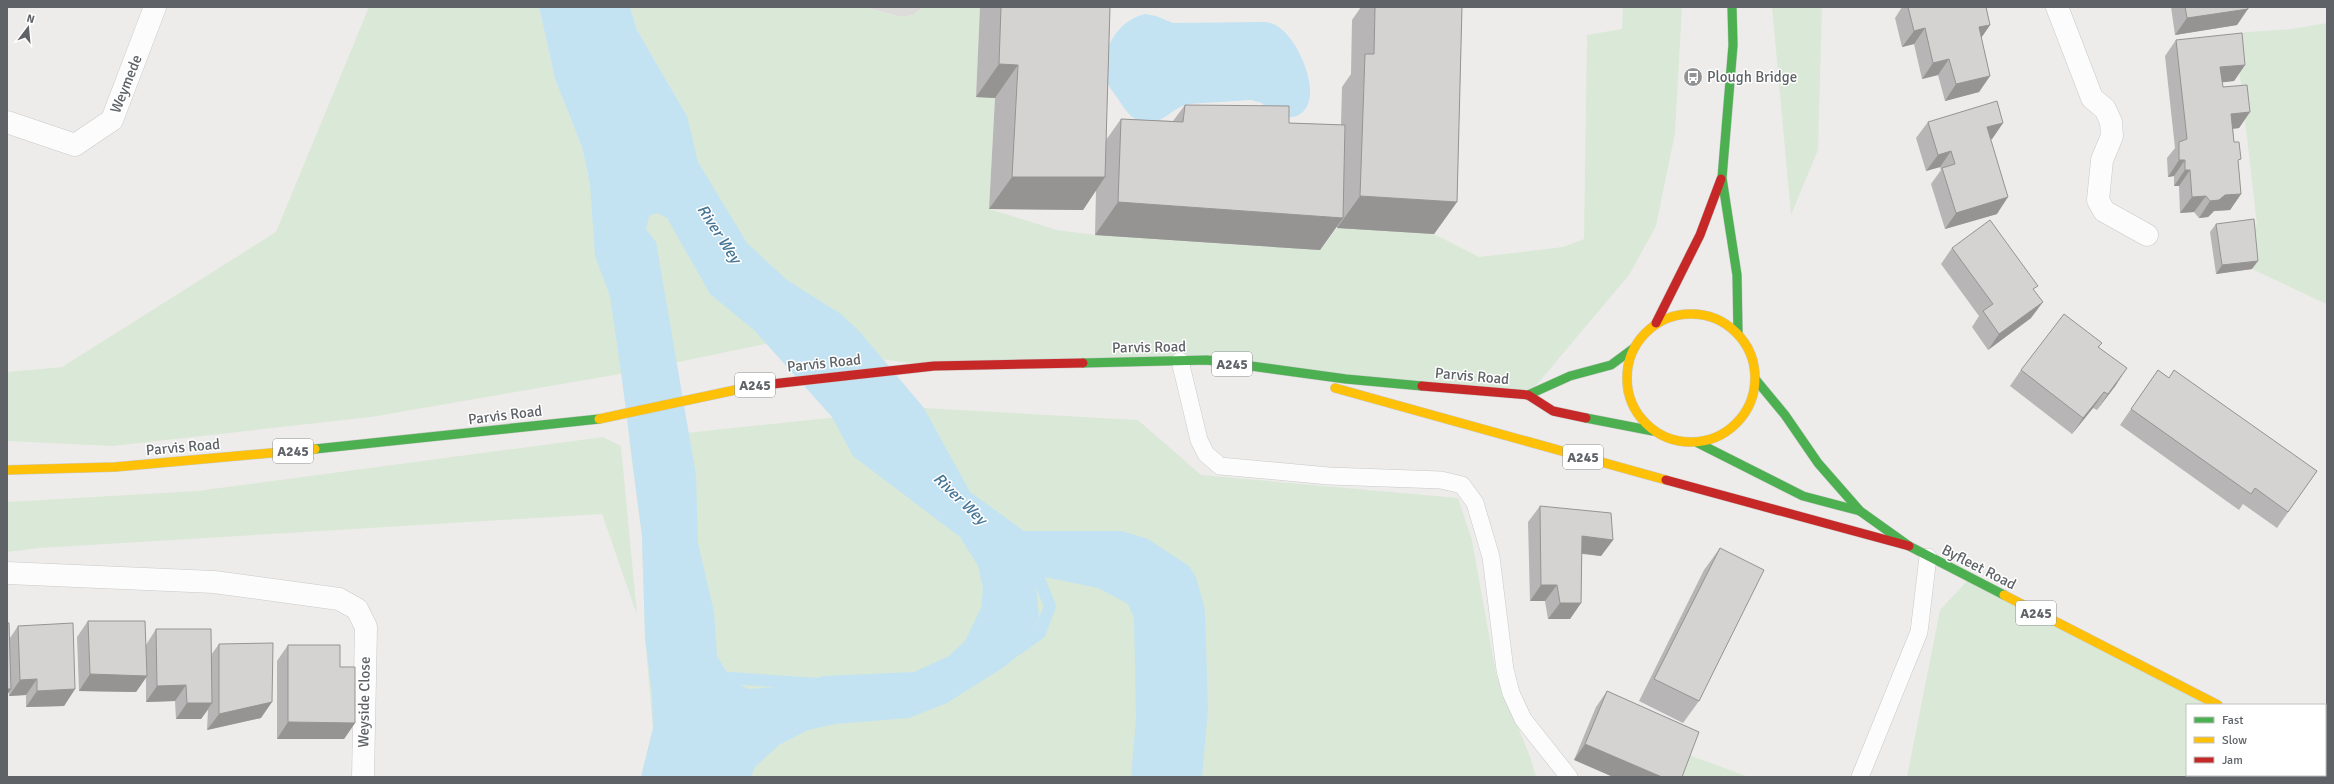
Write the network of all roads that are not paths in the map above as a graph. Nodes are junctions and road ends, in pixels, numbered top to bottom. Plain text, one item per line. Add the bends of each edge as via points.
1 (155, 7) edge
2 (1732, 7) edge
3 (2057, 7) edge
4 (7, 122) edge
5 (1722, 178) junction
6 (2147, 235) dead end
7 (1656, 323) junction
8 (1738, 334) junction
9 (1634, 348) junction
10 (1180, 361) junction
11 (1257, 367) junction
12 (1756, 380) junction
13 (1528, 395) junction
14 (1653, 430) junction
15 (1698, 443) junction
16 (7, 470) edge
17 (1860, 510) junction
18 (1909, 546) junction
19 (1928, 557) junction
20 (7, 574) edge
21 (2216, 704) edge
22 (362, 777) edge
23 (1569, 777) edge
24 (1860, 777) edge

1 - 4 street, Weymede via 112,120 75,145
2 - 5 main road via 1733,45
3 - 6 street via 2092,98 2105,109 2111,122 2112,136 2102,160 2098,200 2104,211
5 - 7 main road via 1700,235
5 - 8 main road via 1737,275
7 - 8 main road via 1673,316 1707,316 1718,320
7 - 9 main road via 1639,339
8 - 12 main road via 1748,347 1754,363
9 - 13 main road, Parvis Road / A245 via 1611,365 1570,376
9 - 14 main road via 1627,370 1628,393 1637,414
10 - 11 main road, Parvis Road / A245 via 1207,360
10 - 16 main road, Parvis Road / A245 via 934,366 767,383 599,419 372,444 130,466
10 - 23 lane via 1199,440 1206,454 1220,466 1329,476 1441,480 1462,485 1475,503 1491,557 1505,670 1511,693 1523,719
11 - 13 main road, Parvis Road / A245 via 1346,379
11 - 18 main road, A245
12 - 15 main road via 1753,398 1741,420 1732,429 1716,438
12 - 17 main road, Byfleet Road / A245 via 1785,415 1818,463
13 - 14 main road, Parvis Road / A245 via 1553,411
14 - 15 main road via 1674,441
15 - 17 main road, Byfleet Road / A245 via 1803,496
17 - 18 main road, Byfleet Road / A245
18 - 19 main road, Byfleet Road / A245
19 - 21 main road, Byfleet Road / A245
19 - 24 lane via 1919,632
20 - 22 street, Weyside Close via 214,582 339,599 357,609 366,627

